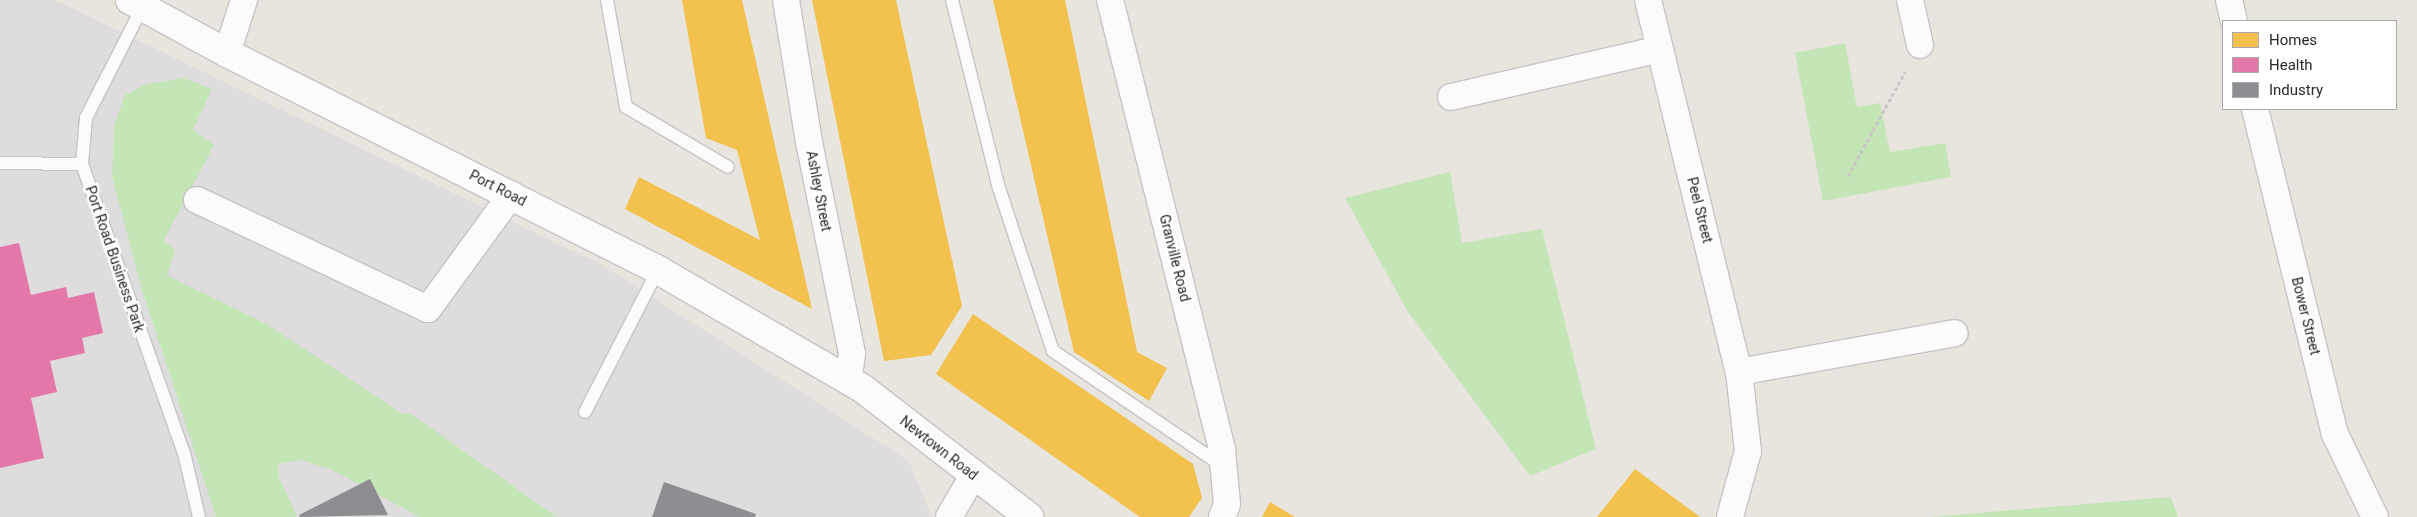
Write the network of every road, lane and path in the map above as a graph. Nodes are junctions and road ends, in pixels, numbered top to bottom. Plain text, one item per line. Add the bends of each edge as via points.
1 (244, 0) edge
2 (607, 0) edge
3 (786, 0) edge
4 (952, 0) edge
5 (1110, 0) edge
6 (1648, 0) edge
7 (1910, 0) edge
8 (2228, 0) edge
9 (136, 4) edge
10 (2234, 20) edge
11 (1920, 46) joint
12 (1660, 49) junction
13 (227, 53) junction
14 (1451, 97) dead end
15 (2255, 110) edge
16 (0, 163) edge
17 (82, 164) junction
18 (728, 167) dead end
19 (1848, 176) dead end
20 (512, 194) junction
21 (197, 200) dead end
22 (658, 270) junction
23 (1955, 333) dead end
24 (1739, 372) junction
25 (848, 381) junction
26 (585, 412) dead end
27 (1223, 466) junction
28 (974, 474) junction
29 (199, 517) edge
30 (948, 517) edge
31 (1028, 517) edge
32 (1222, 517) edge
33 (1730, 517) edge
34 (2375, 517) edge

1 - 13 street
2 - 18 lane via 626,107
3 - 25 street, Ashley Street via 809,142 852,354
4 - 27 lane via 998,185 1053,352
5 - 27 street, Granville Road
6 - 12 street, Peel Street
7 - 11 street
8 - 10 street
9 - 13 main road, Port Road
9 - 17 lane, Port Road Business Park via 86,118
11 - 19 path
12 - 14 street
12 - 24 street, Peel Street
13 - 20 main road, Port Road
15 - 34 street, Bower Street via 2335,434
16 - 17 lane
17 - 29 lane, Port Road Business Park via 184,453
20 - 21 street via 428,309
20 - 22 main road, Port Road
22 - 25 main road, Port Road
22 - 26 lane
23 - 24 street
24 - 33 street, Peel Street via 1748,451
25 - 28 main road, Newtown Road
27 - 32 street, Granville Road via 1227,504
28 - 30 street
28 - 31 main road, Newtown Road

